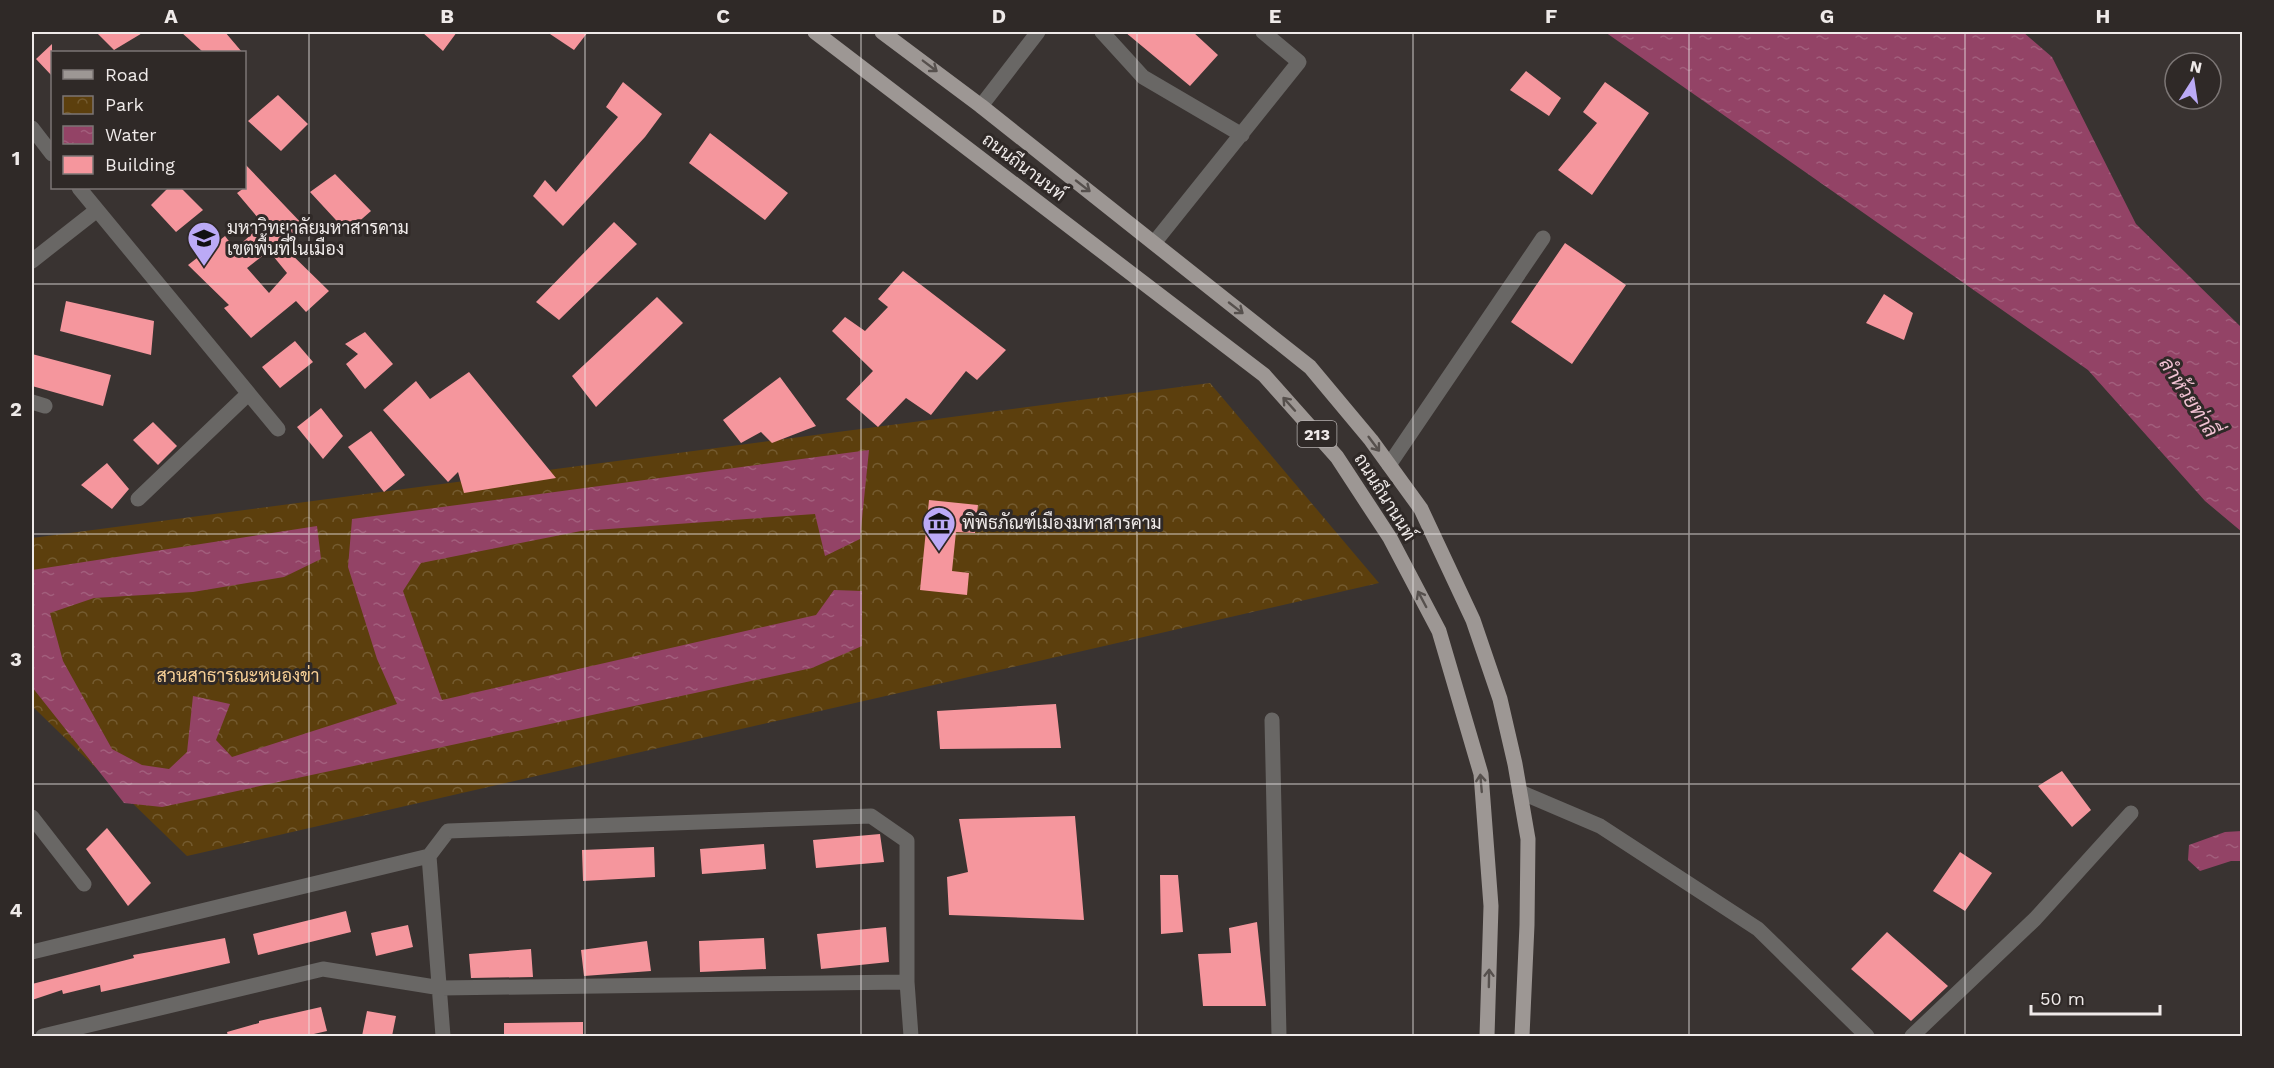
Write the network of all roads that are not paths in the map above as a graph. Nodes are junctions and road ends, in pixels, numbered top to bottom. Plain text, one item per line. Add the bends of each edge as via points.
1 (816, 32) edge
2 (882, 32) edge
3 (1038, 32) edge
4 (1102, 32) edge
5 (1263, 32) edge
6 (981, 106) junction
7 (32, 128) edge
8 (1242, 135) junction
9 (51, 153) edge
10 (80, 189) edge
11 (97, 210) junction
12 (1543, 238) dead end
13 (1154, 243) junction
14 (32, 261) edge
15 (248, 394) junction
16 (278, 429) dead end
17 (1389, 465) junction
18 (138, 499) dead end
19 (1272, 720) dead end
20 (1520, 792) junction
21 (2131, 813) dead end
22 (32, 817) edge
23 (429, 856) junction
24 (84, 884) dead end
25 (32, 952) edge
26 (907, 982) junction
27 (441, 988) junction
28 (46, 1036) edge
29 (443, 1036) edge
30 (910, 1036) edge
31 (1279, 1036) edge
32 (1487, 1036) edge
33 (1522, 1036) edge
34 (1867, 1036) edge
35 (1912, 1036) edge

32 -> 1 main road, ถนนถีนานนท์ / 213 via 1491,906 1481,774 1439,631 1390,538 1337,457 1264,375
2 -> 6 main road, ถนนถีนานนท์ / 213
3 - 6 street
4 - 8 street via 1143,77
5 - 8 street via 1299,62
6 -> 13 main road, ถนนถีนานนท์ / 213
7 - 9 street
8 - 13 street
10 - 11 street
11 - 14 street
11 - 15 street
12 - 17 street
13 -> 17 main road, ถนนถีนานนท์ / 213 via 1310,367
15 - 16 street
15 - 18 street
17 - 20 main road, ถนนถีนานนท์ / 213 via 1421,509 1473,620 1500,699
19 - 31 street
20 - 33 main road, ถนนถีนานนท์ / 213 via 1528,838
20 - 34 street via 1600,826 1758,929
21 - 35 street via 2035,919
22 - 24 street
23 - 25 street
23 - 26 street via 448,831 871,816 907,842
23 - 27 street
26 - 27 street
26 - 30 street
27 - 28 street via 323,969
27 - 29 street

